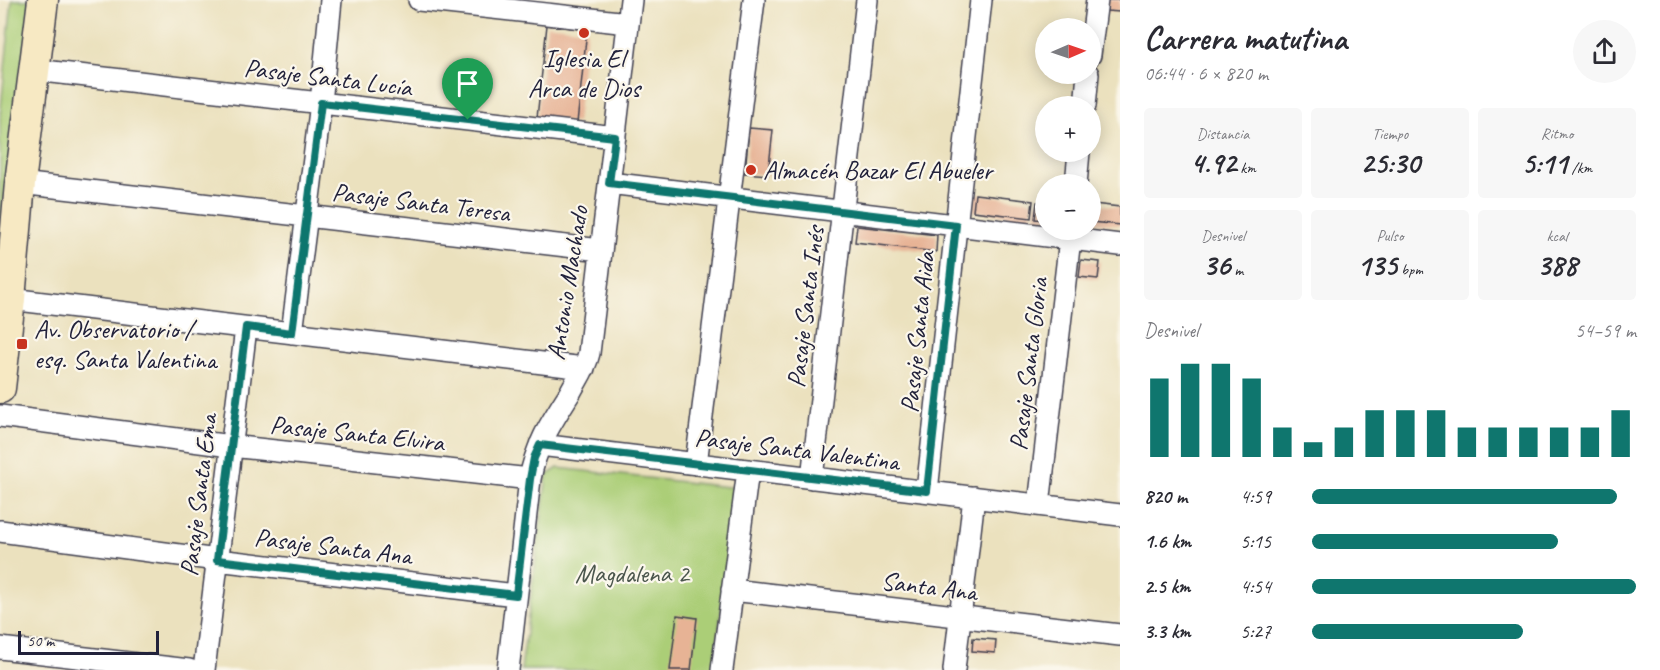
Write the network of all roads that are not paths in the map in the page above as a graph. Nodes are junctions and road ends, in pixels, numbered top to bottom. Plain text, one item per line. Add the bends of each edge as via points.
1 (43, 0) edge
2 (331, 0) edge
3 (419, 0) edge
4 (631, 0) edge
5 (754, 0) edge
6 (867, 0) edge
7 (981, 0) edge
8 (1097, 0) edge
9 (1095, 18) edge
10 (628, 23) junction
11 (35, 70) junction
12 (321, 103) junction
13 (615, 137) junction
14 (20, 183) junction
15 (609, 183) junction
16 (729, 197) junction
17 (843, 211) junction
18 (306, 216) junction
19 (956, 225) junction
20 (1035, 231) edge
21 (1069, 240) edge
22 (1097, 240) edge
23 (1120, 245) edge
24 (601, 250) junction
25 (10, 299) junction
26 (246, 327) junction
27 (292, 333) junction
28 (584, 368) junction
29 (0, 388) edge
30 (0, 416) edge
31 (540, 445) junction
32 (231, 446) junction
33 (696, 464) junction
34 (748, 470) junction
35 (812, 478) junction
36 (530, 479) junction
37 (927, 491) junction
38 (974, 497) junction
39 (1039, 505) junction
40 (1120, 514) edge
41 (0, 531) edge
42 (217, 560) junction
43 (732, 590) junction
44 (516, 595) junction
45 (960, 617) junction
46 (1120, 635) edge
47 (0, 648) edge
48 (189, 670) edge
49 (204, 670) edge
50 (507, 670) edge
51 (722, 670) edge
52 (954, 670) edge

1 - 11 main road
2 - 12 street
3 - 10 street
4 - 10 street, Antonio Machado
5 - 16 street
6 - 17 street, Pasaje Santa Inés
7 - 19 street, Pasaje Santa Aida
8 - 9 street
10 - 13 street, Antonio Machado
11 - 12 street, Pasaje Santa Lucía
11 - 14 main road
12 - 13 street, Pasaje Santa Lucía
12 - 18 street
13 - 15 street, Antonio Machado
14 - 18 street, Pasaje Santa Teresa
14 - 25 main road
15 - 16 street
15 - 24 street, Antonio Machado
16 - 17 street
16 - 33 street
17 - 19 street
17 - 35 street, Pasaje Santa Inés
18 - 24 street, Pasaje Santa Teresa
18 - 27 street
19 - 20 street
19 - 37 street, Pasaje Santa Aida
21 - 39 street, Pasaje Santa Gloria
22 - 23 street
24 - 28 street, Antonio Machado
25 - 26 street
25 - 29 main road
26 - 27 street
26 - 32 street, Pasaje Santa Ema
27 - 28 street
28 - 31 street, Antonio Machado
30 - 32 street, Pasaje Santa Elvira
31 - 33 street, Pasaje Santa Valentina
31 - 36 street, Antonio Machado
32 - 36 street, Pasaje Santa Elvira
32 - 42 street, Pasaje Santa Ema
33 - 34 street, Pasaje Santa Valentina
34 - 35 street, Pasaje Santa Valentina
34 - 43 street
35 - 37 street, Pasaje Santa Valentina
36 - 44 street, Antonio Machado
37 - 38 street, Pasaje Santa Valentina
38 - 39 street, Pasaje Santa Valentina
38 - 45 street
39 - 40 street, Pasaje Santa Valentina
41 - 42 street, Pasaje Santa Ana
42 - 44 street, Pasaje Santa Ana
42 - 49 street, Pasaje Santa Ema
43 - 45 street, Santa Ana
43 - 51 street
44 - 50 street, Antonio Machado
45 - 46 street, Santa Ana
45 - 52 street
47 - 48 street

